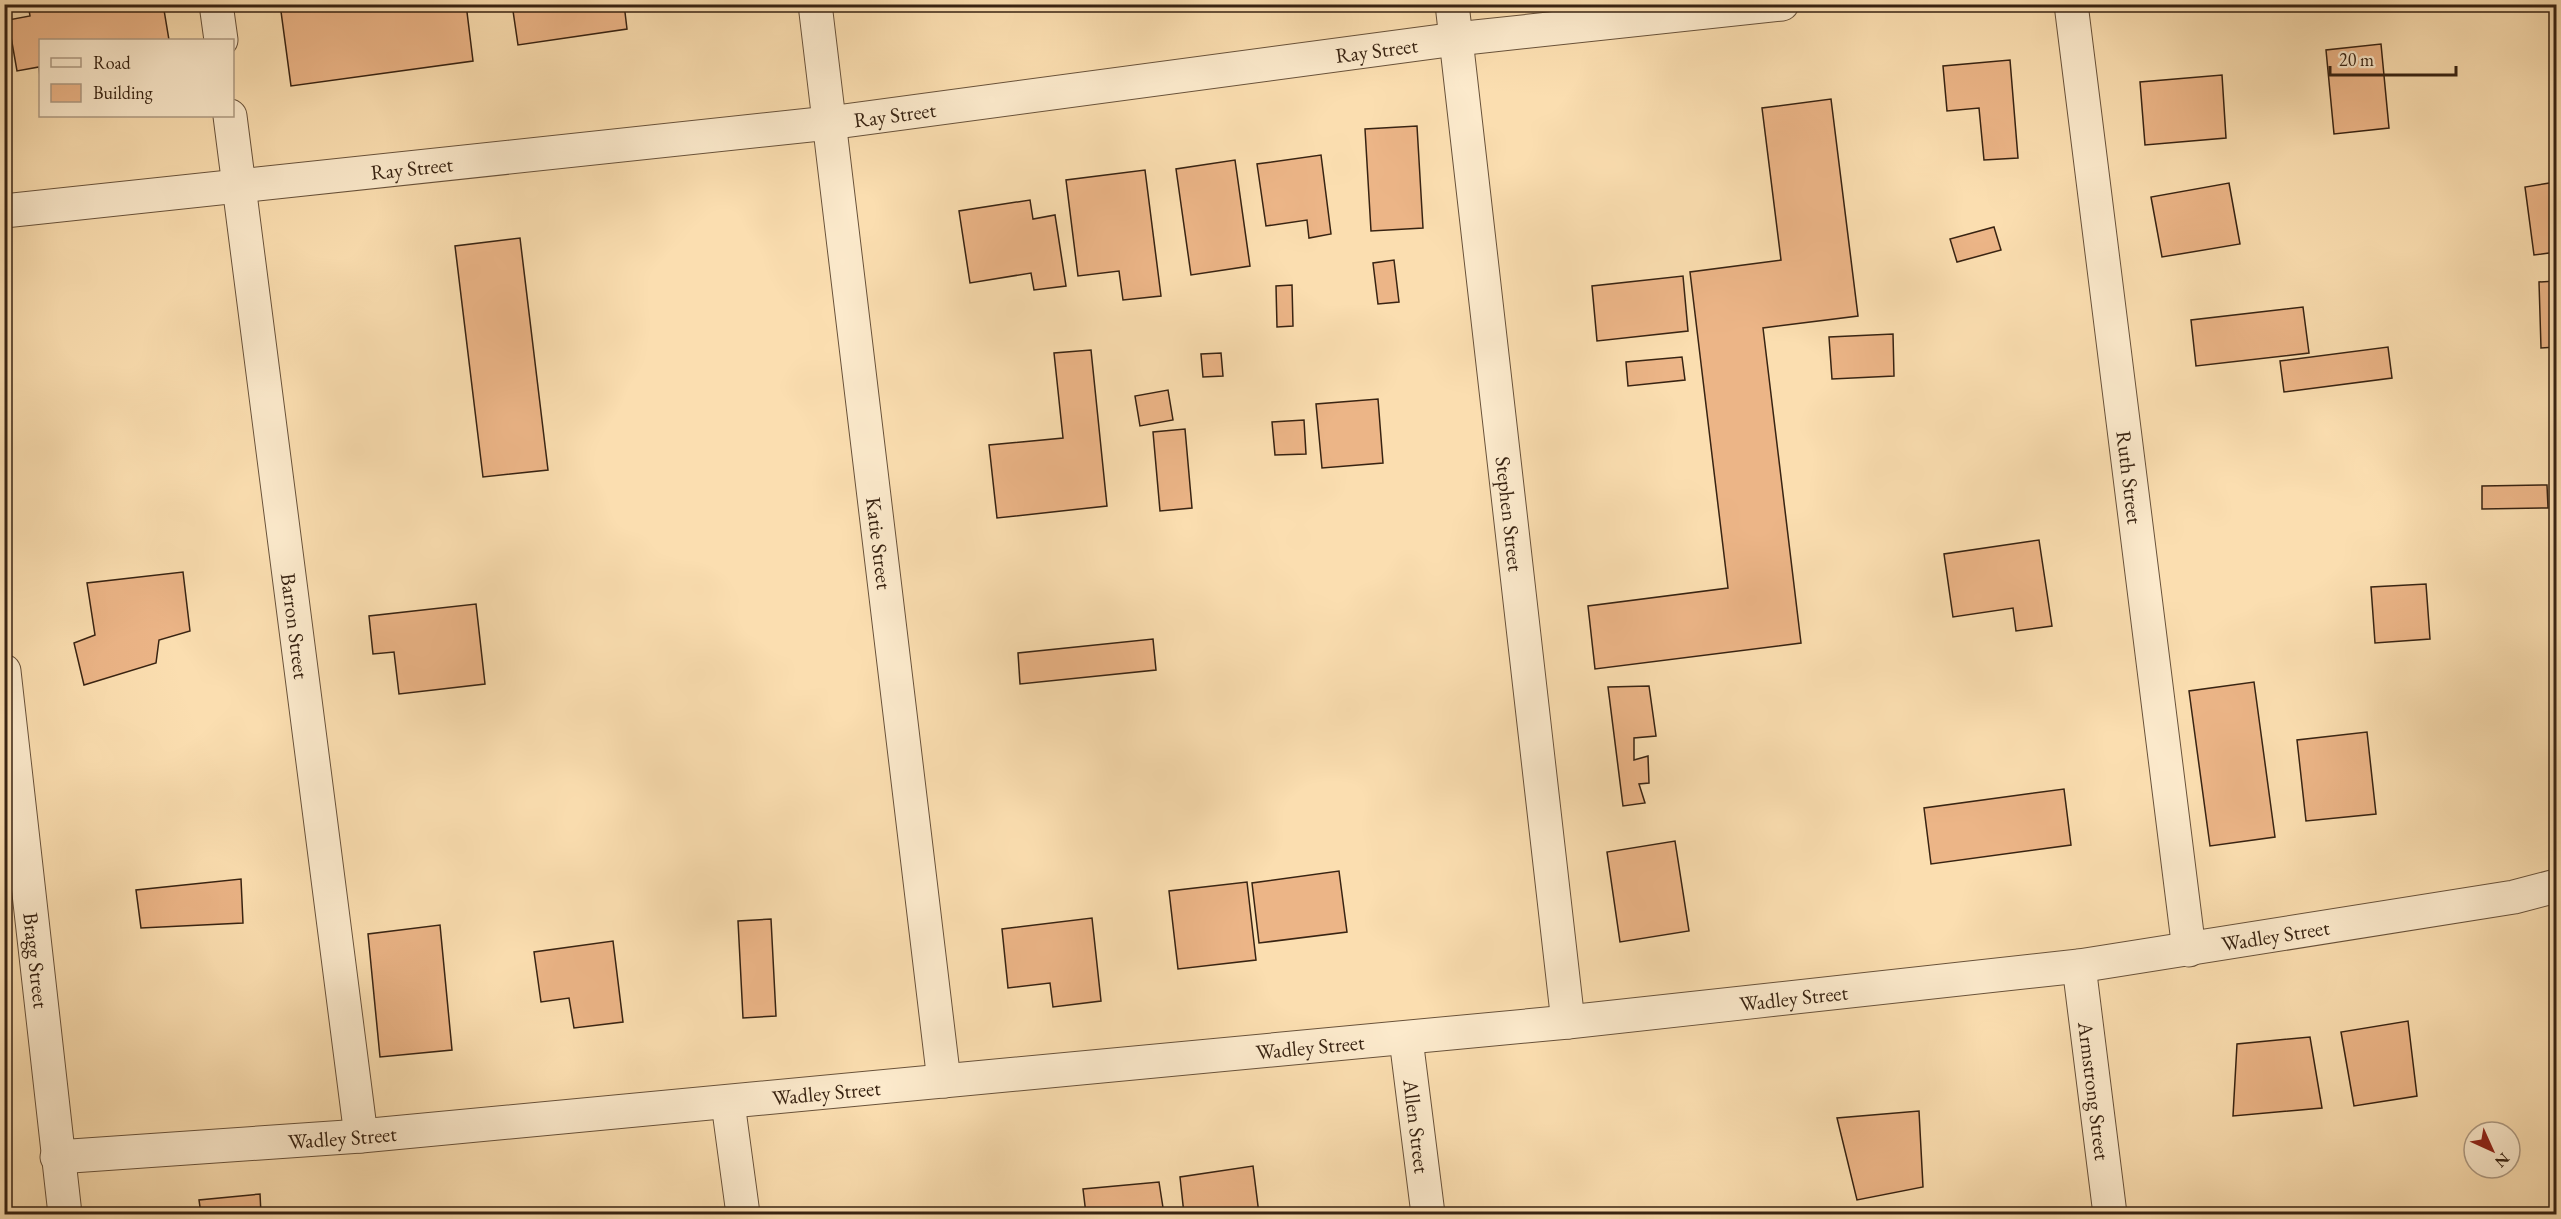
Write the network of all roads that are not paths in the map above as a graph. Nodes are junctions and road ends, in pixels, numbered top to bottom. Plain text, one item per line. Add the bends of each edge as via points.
1 (216, 4) edge
2 (815, 4) edge
3 (1452, 4) edge
4 (1782, 4) edge
5 (2071, 4) edge
6 (221, 39) edge
7 (1456, 39) junction
8 (230, 117) edge
9 (829, 123) junction
10 (239, 185) junction
11 (4, 211) edge
12 (4, 671) edge
13 (2556, 886) edge
14 (2189, 950) junction
15 (2079, 966) junction
16 (1568, 1022) junction
17 (1406, 1039) junction
18 (944, 1081) junction
19 (728, 1103) junction
20 (361, 1136) junction
21 (57, 1157) junction
22 (65, 1215) edge
23 (743, 1215) edge
24 (1428, 1215) edge
25 (2110, 1215) edge

1 - 6 street
2 - 9 street, Katie Street
3 - 7 street, Stephen Street
4 - 7 street, Ray Street
5 - 14 street, Ruth Street
7 - 9 street, Ray Street
7 - 16 street, Stephen Street
8 - 10 street, Barron Street
9 - 10 street, Ray Street
9 - 18 street, Katie Street
10 - 11 street, Ray Street
10 - 20 street, Barron Street
12 - 21 street, Bragg Street
13 - 14 street, Wadley Street via 2514,897
14 - 15 street, Wadley Street
15 - 16 street, Wadley Street
15 - 25 street, Armstrong Street
16 - 17 street, Wadley Street
17 - 18 street, Wadley Street
17 - 24 street, Allen Street
18 - 19 street, Wadley Street
19 - 20 street, Wadley Street
19 - 23 street
20 - 21 street, Wadley Street
21 - 22 street, Bragg Street

